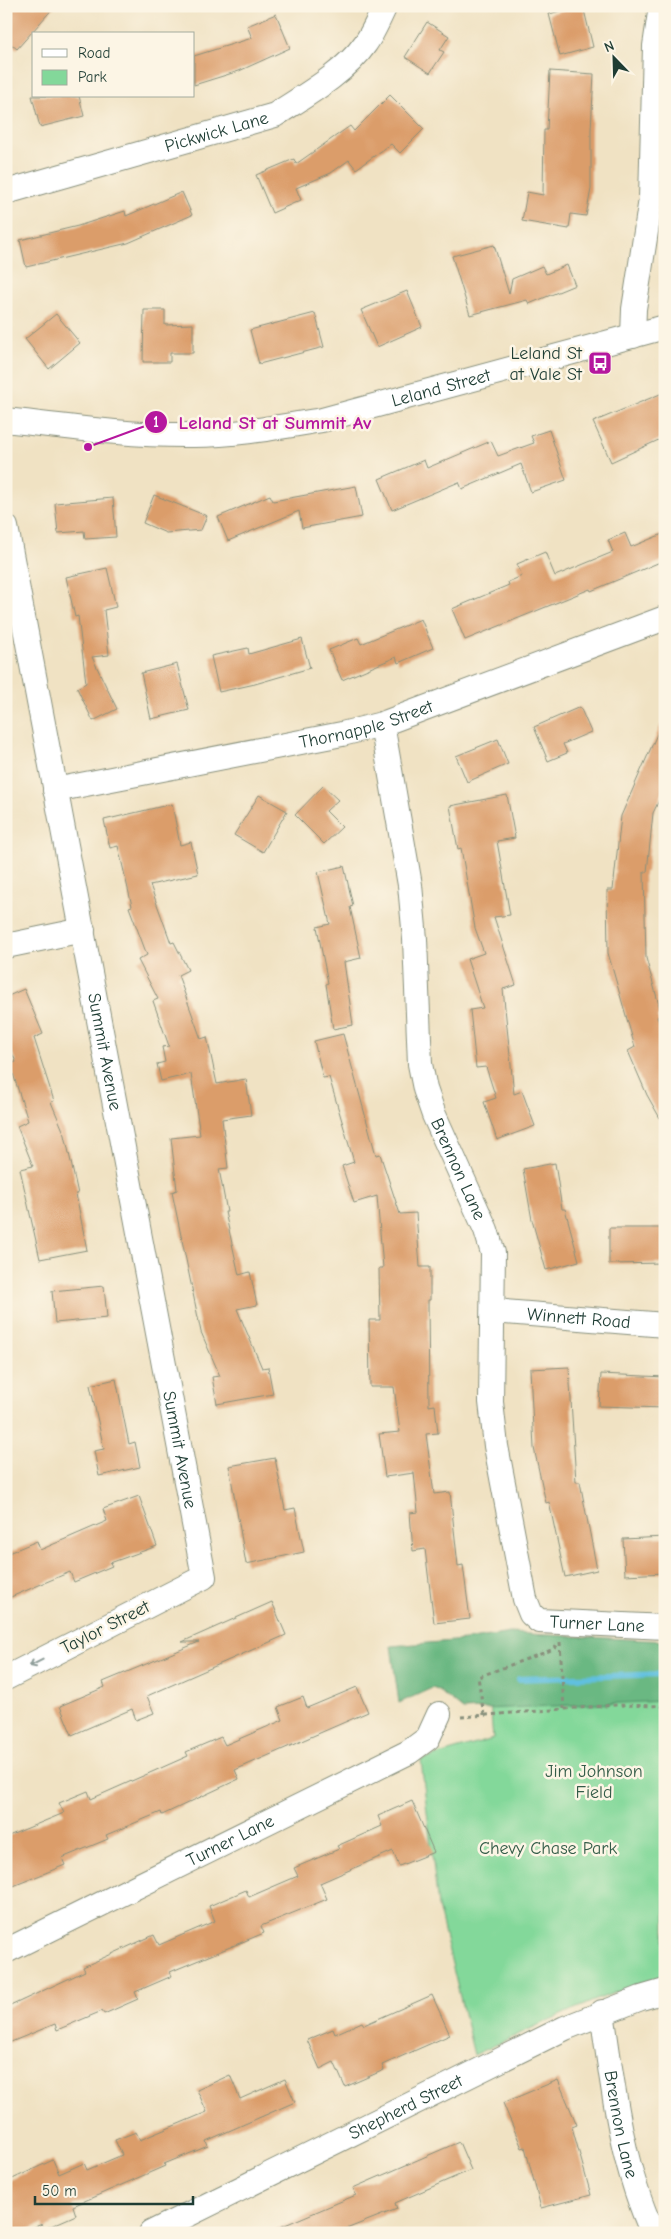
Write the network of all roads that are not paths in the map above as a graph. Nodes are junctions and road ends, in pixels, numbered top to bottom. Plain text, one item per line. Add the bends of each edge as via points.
1 (385, 6) edge
2 (661, 6) edge
3 (6, 192) edge
4 (665, 327) edge
5 (633, 336) junction
6 (6, 420) edge
7 (6, 527) edge
8 (665, 618) edge
9 (382, 724) junction
10 (55, 790) junction
11 (83, 930) junction
12 (6, 946) edge
13 (493, 1311) junction
14 (665, 1325) edge
15 (204, 1577) joint
16 (531, 1614) joint
17 (665, 1627) edge
18 (6, 1678) edge
19 (450, 1716) road end
20 (6, 1951) edge
21 (665, 1991) edge
22 (602, 2012) junction
23 (151, 2233) edge
24 (653, 2233) edge

1 - 3 street, Pickwick Lane via 365,44 340,70 275,115
2 - 5 street via 655,46 650,199
4 - 5 street, Leland Street
5 - 6 street, Leland Street via 322,420 265,430 193,435 115,432
7 - 10 street, Summit Avenue
8 - 9 street, Thornapple Street
9 - 10 street, Thornapple Street
9 - 13 street, Brennon Lane via 410,884 416,939 422,1073 434,1115 486,1230 493,1253
10 - 11 street, Summit Avenue
11 - 12 street
11 - 15 street, Summit Avenue
13 - 14 street, Winnett Road
13 - 16 street, Brennon Lane via 491,1402 496,1446 525,1599
15 -> 18 street, Taylor Street
16 - 17 street, Turner Lane via 560,1632
19 - 20 street, Turner Lane via 409,1752
21 - 22 street, Shepherd Street
22 - 23 street, Shepherd Street
22 - 24 street, Brennon Lane via 616,2112 628,2160

